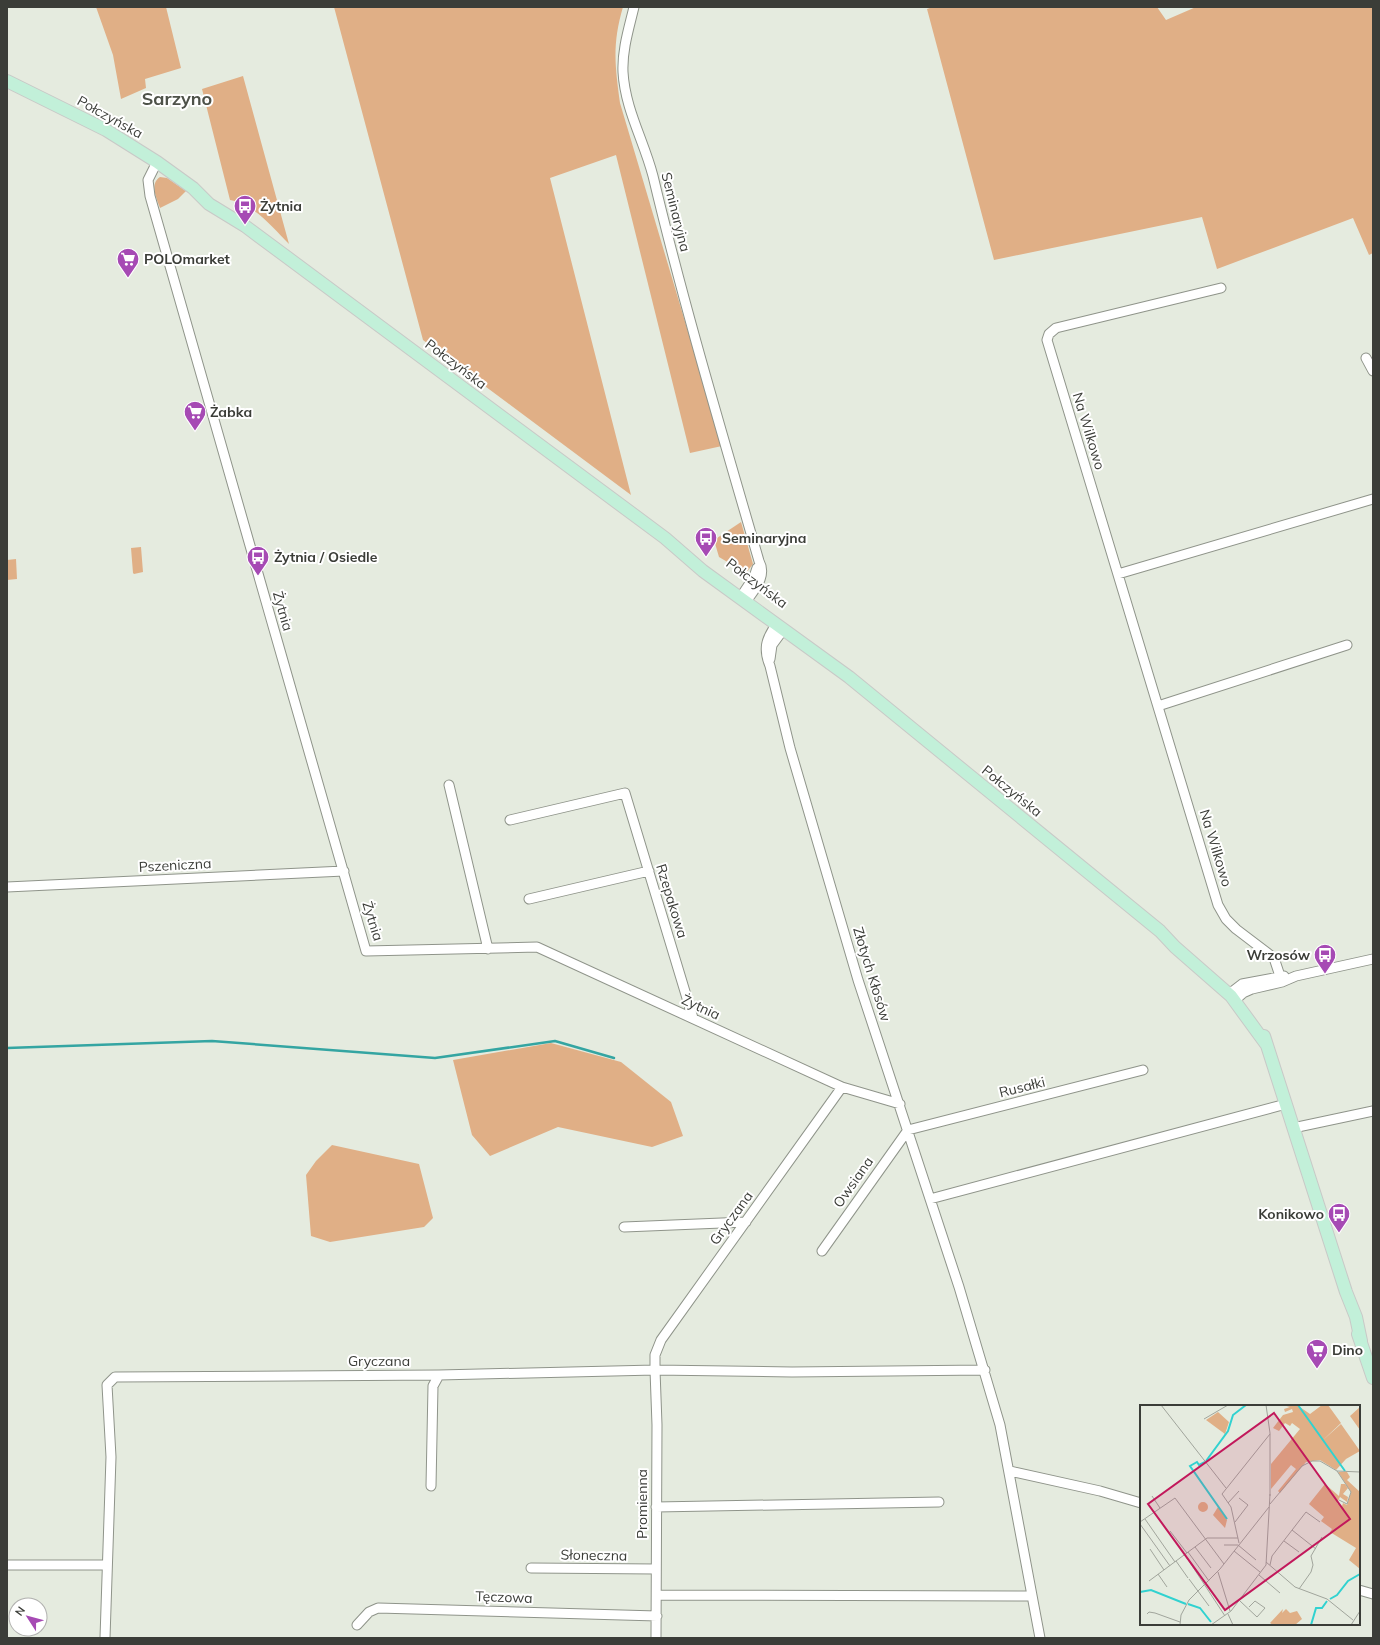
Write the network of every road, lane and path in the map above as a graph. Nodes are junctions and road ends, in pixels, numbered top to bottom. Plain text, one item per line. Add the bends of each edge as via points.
1 (634, 7) edge
2 (7, 81) edge
3 (157, 162) junction
4 (1221, 288) dead end
5 (1366, 358) dead end
6 (1373, 370) edge
7 (1373, 499) edge
8 (1118, 574) junction
9 (745, 596) junction
10 (781, 626) junction
11 (1347, 645) dead end
12 (1158, 706) junction
13 (448, 785) dead end
14 (510, 820) dead end
15 (344, 871) junction
16 (649, 871) junction
17 (7, 887) edge
18 (529, 899) dead end
19 (488, 949) junction
20 (1373, 959) edge
21 (1280, 976) junction
22 (1296, 976) junction
23 (1234, 994) junction
24 (693, 1018) junction
25 (1143, 1070) dead end
26 (842, 1087) junction
27 (900, 1104) junction
28 (1286, 1104) junction
29 (1373, 1111) edge
30 (1293, 1128) junction
31 (908, 1130) junction
32 (930, 1199) junction
33 (746, 1222) junction
34 (624, 1227) dead end
35 (822, 1251) dead end
36 (655, 1370) junction
37 (985, 1370) junction
38 (439, 1375) junction
39 (1373, 1378) edge
40 (1010, 1471) junction
41 (431, 1486) dead end
42 (939, 1502) dead end
43 (1140, 1503) edge
44 (656, 1507) junction
45 (7, 1565) edge
46 (107, 1565) junction
47 (531, 1568) dead end
48 (656, 1569) junction
49 (1360, 1590) edge
50 (1373, 1594) edge
51 (657, 1595) junction
52 (1032, 1596) junction
53 (657, 1616) junction
54 (357, 1625) dead end
55 (105, 1638) edge
56 (656, 1638) edge
57 (1040, 1638) edge

1 - 9 street, Seminaryjna via 623,59 628,104 652,172 682,296 758,561 756,575
2 - 3 main road, Połczyńska via 113,134
3 - 9 main road, Połczyńska via 193,188 209,204 230,215 665,538 684,557
3 - 15 street, Żytnia via 148,180 150,196
4 - 8 street, Na Wilkowo via 1056,328 1049,334 1047,340
5 - 6 street
7 - 8 street
8 - 12 street, Na Wilkowo
9 - 10 main road, Połczyńska
10 - 23 main road, Połczyńska via 845,674
10 - 27 street, Złotych Kłosów via 769,635 765,646 766,656 790,748 858,980
11 - 12 street
12 - 21 street, Na Wilkowo via 1218,905 1236,929 1274,958
13 - 19 street
14 - 16 street, Rzepakowa via 625,793
15 - 17 street, Pszeniczna
15 - 19 street, Żytnia via 366,951
16 - 18 street
16 - 24 street, Rzepakowa
19 - 24 street, Żytnia via 538,947
20 - 22 street
21 - 22 street
21 - 23 street via 1242,984
22 - 23 street
23 - 28 main road, Połczyńska via 1266,1044
24 - 26 street, Żytnia
25 - 31 street, Rusałki
26 - 27 street, Żytnia
26 - 33 street, Gryczana
27 - 31 street, Złotych Kłosów
28 - 30 main road, Połczyńska
28 - 32 street
29 - 30 street
30 - 39 main road, Połczyńska
31 - 32 street, Złotych Kłosów
31 - 35 street, Owsiana
32 - 37 street, Złotych Kłosów
33 - 34 street
33 - 36 street, Gryczana via 661,1340 655,1355
36 - 37 street, Gryczana
36 - 38 street, Gryczana
36 - 44 street, Promienna
37 - 40 street, Złotych Kłosów
38 - 41 street via 433,1386
38 - 46 street, Gryczana via 115,1377 107,1385 111,1457
40 - 43 street
40 - 52 street, Złotych Kłosów
42 - 44 street
44 - 48 street, Promienna
45 - 46 street
46 - 55 street
47 - 48 street, Słoneczna
48 - 51 street, Promienna
49 - 50 street
51 - 52 street
51 - 53 street, Promienna
52 - 57 street, Złotych Kłosów
53 - 54 street, Tęczowa via 378,1608 369,1612
53 - 56 street, Promienna

